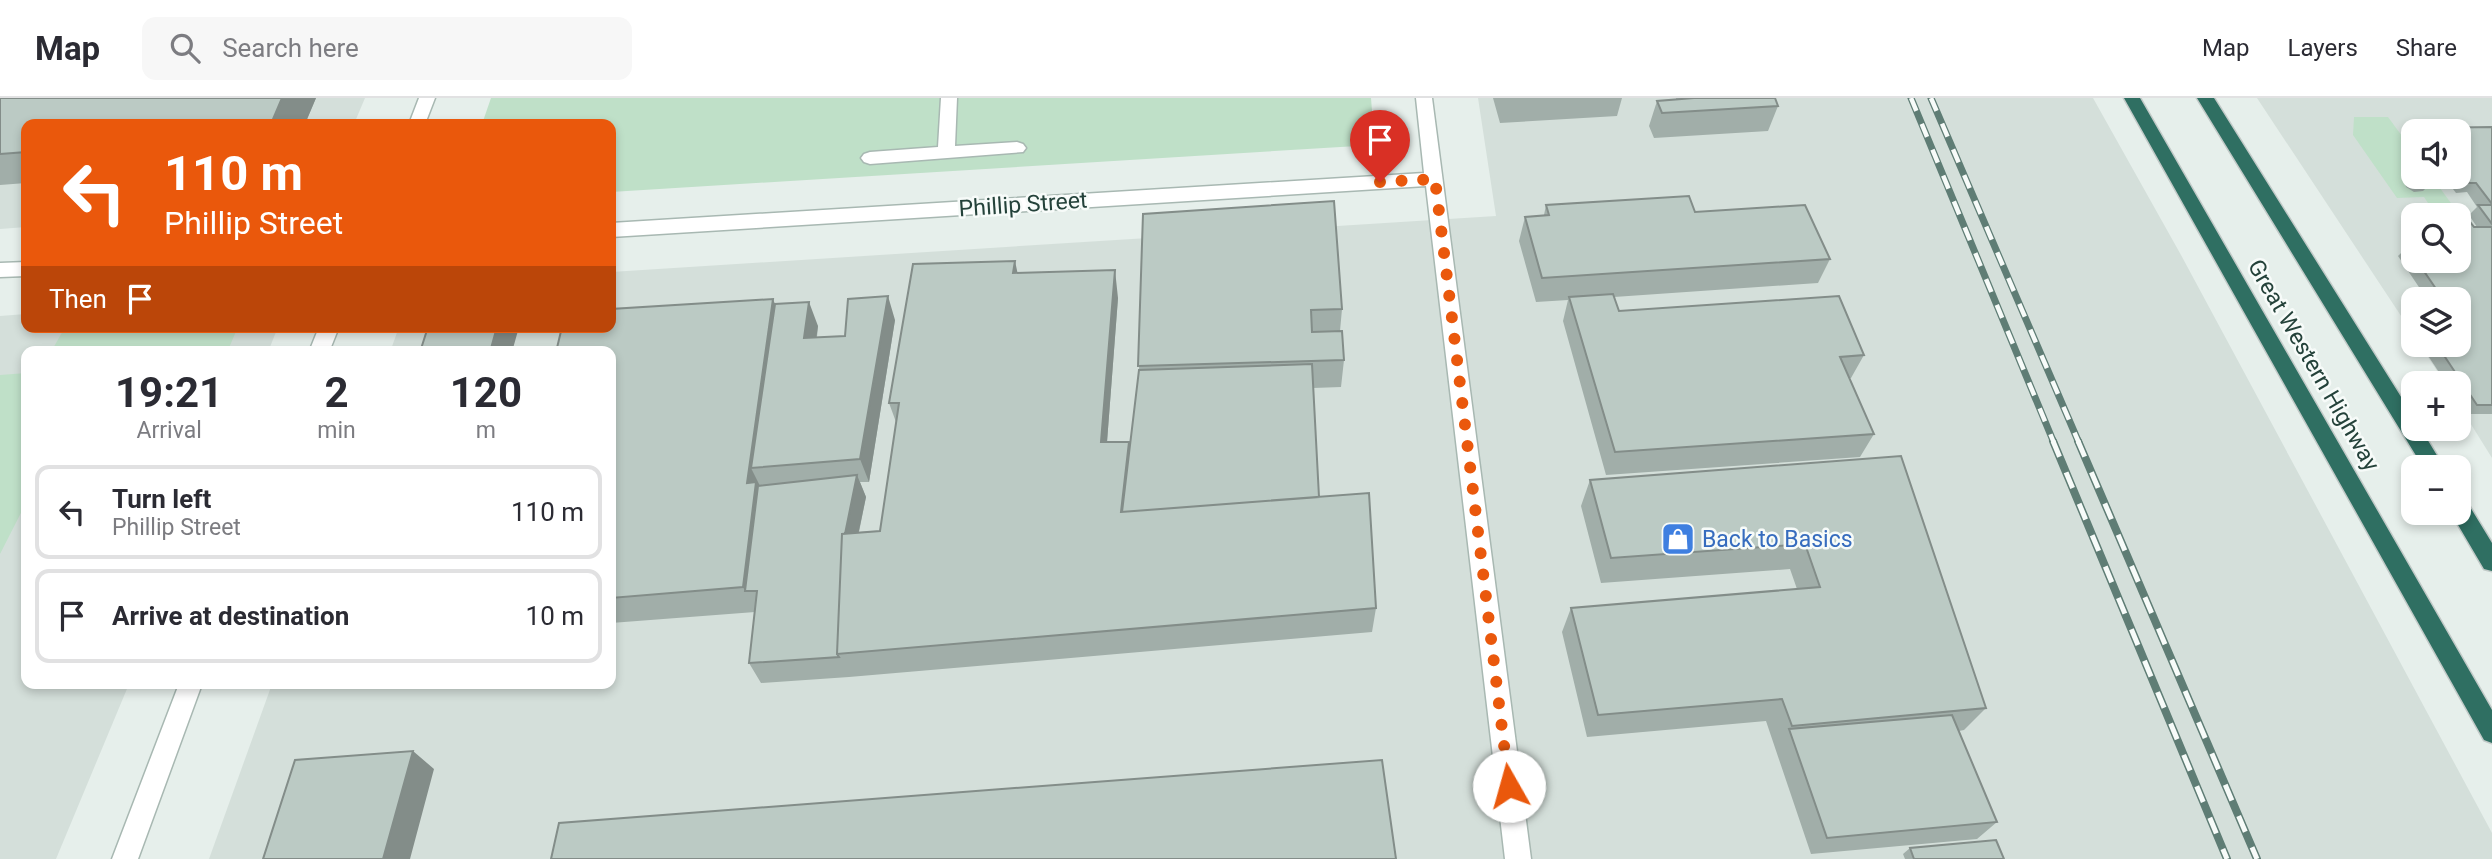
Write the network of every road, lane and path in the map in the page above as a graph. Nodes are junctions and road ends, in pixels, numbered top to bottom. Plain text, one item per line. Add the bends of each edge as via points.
1 (427, 98) edge
2 (949, 98) edge
3 (1424, 98) edge
4 (2132, 98) edge
5 (2205, 98) edge
6 (420, 119) edge
7 (1017, 148) dead end
8 (946, 153) junction
9 (870, 158) dead end
10 (1435, 179) junction
11 (616, 230) edge
12 (21, 269) edge
13 (0, 270) edge
14 (2427, 455) edge
15 (2469, 525) edge
16 (2492, 562) edge
17 (189, 689) edge
18 (2492, 732) edge
19 (125, 859) edge
20 (1518, 859) edge

1 - 6 street
2 - 8 street
3 - 10 street
4 - 18 highway, Great Western Highway
5 - 14 highway, Great Western Highway
7 - 8 street
8 - 9 street
10 - 11 street, Phillip Street
10 - 20 street
12 - 13 street
15 - 16 highway
17 - 19 street

